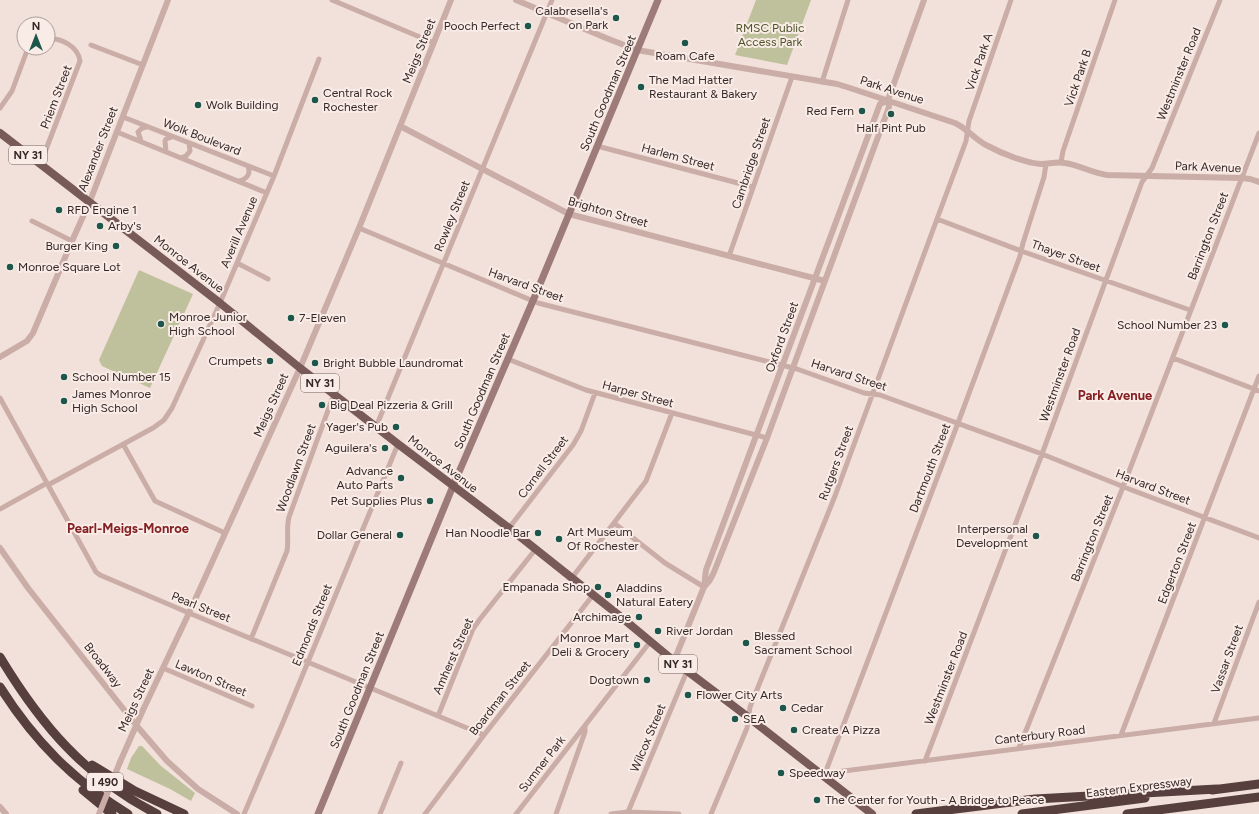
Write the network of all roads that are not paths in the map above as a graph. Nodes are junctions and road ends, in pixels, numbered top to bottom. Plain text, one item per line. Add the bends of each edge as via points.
1 (168, 0) edge
2 (332, 0) edge
3 (451, 0) edge
4 (516, 0) edge
5 (552, 0) edge
6 (658, 0) edge
7 (848, 0) edge
8 (924, 0) edge
9 (1011, 0) edge
10 (1115, 0) edge
11 (1220, 0) edge
12 (547, 13) junction
13 (56, 40) edge
14 (434, 43) junction
15 (91, 45) dead end
16 (638, 50) junction
17 (25, 56) edge
18 (319, 59) dead end
19 (143, 65) junction
20 (792, 77) junction
21 (822, 82) junction
22 (888, 100) junction
23 (0, 108) edge
24 (122, 117) junction
25 (400, 126) junction
26 (146, 127) junction
27 (968, 130) junction
28 (117, 132) junction
29 (0, 133) edge
30 (1259, 133) edge
31 (172, 137) junction
32 (141, 141) junction
33 (188, 143) junction
34 (597, 146) junction
35 (166, 152) junction
36 (181, 158) junction
37 (1061, 162) junction
38 (1046, 164) junction
39 (40, 165) junction
40 (248, 166) junction
41 (482, 170) junction
42 (274, 176) junction
43 (1146, 176) junction
44 (1241, 178) junction
45 (239, 181) junction
46 (1259, 182) edge
47 (753, 187) junction
48 (267, 192) junction
49 (90, 201) junction
50 (569, 214) junction
51 (936, 219) junction
52 (32, 221) dead end
53 (359, 228) junction
54 (72, 241) junction
55 (1021, 250) junction
56 (728, 256) junction
57 (237, 262) junction
58 (443, 264) junction
59 (815, 278) junction
60 (268, 279) dead end
61 (1105, 280) junction
62 (825, 281) junction
63 (533, 301) junction
64 (220, 303) junction
65 (1190, 310) junction
66 (0, 357) edge
67 (508, 358) junction
68 (1173, 358) junction
69 (783, 366) junction
70 (300, 368) junction
71 (793, 368) junction
72 (1259, 376) edge
73 (1257, 390) edge
74 (594, 393) junction
75 (334, 394) junction
76 (872, 394) junction
77 (0, 398) edge
78 (672, 413) junction
79 (958, 423) junction
80 (376, 427) junction
81 (757, 435) junction
82 (767, 438) junction
83 (123, 444) junction
84 (398, 444) junction
85 (1042, 454) junction
86 (48, 484) junction
87 (453, 486) junction
88 (1123, 487) junction
89 (0, 509) edge
90 (1205, 518) junction
91 (614, 523) junction
92 (509, 528) junction
93 (225, 533) junction
94 (1259, 538) edge
95 (0, 548) edge
96 (536, 550) junction
97 (571, 579) junction
98 (704, 587) junction
99 (593, 595) junction
100 (1259, 602) edge
101 (188, 613) junction
102 (251, 639) junction
103 (650, 642) junction
104 (0, 657) edge
105 (674, 660) junction
106 (308, 663) junction
107 (163, 668) junction
108 (687, 671) junction
109 (0, 688) edge
110 (370, 688) junction
111 (252, 706) dead end
112 (438, 716) junction
113 (748, 717) junction
114 (1259, 718) edge
115 (1214, 723) junction
116 (136, 725) junction
117 (585, 726) junction
118 (484, 735) junction
119 (1121, 735) junction
120 (60, 740) junction
121 (43, 746) junction
122 (1019, 748) junction
123 (925, 760) junction
124 (401, 763) dead end
125 (824, 776) junction
126 (1259, 784) edge
127 (1217, 789) junction
128 (1259, 797) edge
129 (0, 807) edge
130 (1183, 807) junction
131 (628, 812) junction
132 (6, 814) edge
133 (99, 814) edge
134 (112, 814) edge
135 (128, 814) edge
136 (156, 814) edge
137 (184, 814) edge
138 (237, 814) edge
139 (244, 814) edge
140 (318, 814) edge
141 (380, 814) edge
142 (425, 814) edge
143 (516, 814) edge
144 (556, 814) edge
145 (611, 814) edge
146 (679, 814) edge
147 (711, 814) edge
148 (872, 814) edge
149 (916, 814) edge
150 (1022, 814) edge
151 (1127, 814) edge
152 (1149, 814) edge

1 - 19 street, Alexander Street
2 - 14 street
3 - 14 street, Meigs Street
4 - 12 street, Park Avenue
5 - 12 street, Rowley Street
6 - 16 main road, South Goodman Street
7 - 21 street
8 - 22 street, Oxford Street
9 - 27 street, Vick Park A
10 - 37 street, Vick Park B
11 - 43 street, Westminster Road via 1152,168
12 - 16 street, Park Avenue
12 - 41 street, Rowley Street
13 - 39 street, Priem Street via 72,46 80,61
14 - 25 street, Meigs Street
15 - 19 street
16 - 20 street, Park Avenue
16 - 34 main road, South Goodman Street
17 - 23 street via 12,91
18 - 42 street, Averill Avenue
19 - 24 street, Alexander Street
20 - 21 street, Park Avenue
20 - 47 street, Cambridge Street
21 - 22 street, Park Avenue via 846,86
22 - 27 street, Park Avenue via 953,122
22 - 59 street, Oxford Street via 880,104
22 - 62 street, Oxford Street via 887,111
24 - 26 street, Wolk Boulevard
24 - 28 street, Alexander Street
25 - 41 street, Brighton Street
25 - 53 street, Meigs Street
26 - 31 street, Wolk Boulevard
26 - 32 street via 138,132
27 - 38 street, Park Avenue via 992,148 1026,161
27 - 51 street, Rutgers Street
28 - 32 street
28 - 49 street, Alexander Street
29 - 39 main road, Monroe Avenue / NY 31
30 - 44 street, Barrington Street
31 - 33 street, Wolk Boulevard
31 - 35 street via 165,141
32 - 35 street
33 - 36 street via 190,151
33 - 40 street, Wolk Boulevard
34 - 47 street, Harlem Street
34 - 50 main road, South Goodman Street
35 - 36 street
36 - 45 street
37 - 38 street, Park Avenue
37 - 43 street, Park Avenue via 1103,174
38 - 55 street, Dartmouth Street
39 - 49 main road, Monroe Avenue / NY 31
40 - 42 street, Wolk Boulevard
40 - 45 street via 249,175
41 - 50 street, Brighton Street
41 - 58 street, Rowley Street
42 - 48 street, Averill Avenue
43 - 44 street, Park Avenue
43 - 61 street, Westminster Road
44 - 46 street, Park Avenue
44 - 65 street, Barrington Street
45 - 48 street
47 - 56 street, Cambridge Street
48 - 57 street, Averill Avenue
49 - 54 street, Alexander Street
49 - 64 main road, Monroe Avenue / NY 31
50 - 56 street, Brighton Street
50 - 63 main road, South Goodman Street
51 - 55 street, Thayer Street
51 - 76 street, Rutgers Street
52 - 54 street
53 - 58 street, Harvard Street
53 - 70 street, Meigs Street
54 - 66 street, Alexander Street via 33,333 27,341
55 - 61 street, Thayer Street
55 - 79 street, Dartmouth Street
56 - 59 street, Brighton Street
57 - 60 street
57 - 64 street, Averill Avenue
58 - 63 street, Harvard Street
58 - 80 street, Rowley Street
59 - 62 street, Brighton Street
59 - 69 street, Oxford Street
61 - 65 street, Thayer Street
61 - 85 street, Westminster Road
62 - 71 street, Oxford Street
63 - 67 main road, South Goodman Street
63 - 69 street, Harvard Street
64 - 70 main road, Monroe Avenue / NY 31
64 - 83 street, Averill Avenue via 172,408 164,420
65 - 68 street, Barrington Street
67 - 74 street, Harper Street
67 - 87 main road, South Goodman Street
68 - 73 street
68 - 88 street, Barrington Street
69 - 71 street, Harvard Street
69 - 81 street, Oxford Street
70 - 75 main road, Monroe Avenue / NY 31
70 - 93 street, Meigs Street
71 - 76 street, Harvard Street
71 - 82 street, Oxford Street
72 - 73 street, Edgerton Street
73 - 90 street, Edgerton Street
74 - 78 street, Harper Street
74 - 92 street, Cornell Street via 581,431 573,445
75 - 80 main road, Monroe Avenue / NY 31
75 - 102 street, Woodlawn Street via 289,517 287,551
76 - 79 street, Harvard Street
76 - 113 street, Rutgers Street via 835,496
77 - 86 street, Pearl Street
78 - 81 street, Harper Street
78 - 91 street via 646,481
79 - 85 street, Harvard Street
79 - 125 street, Dartmouth Street
80 - 84 main road, Monroe Avenue / NY 31
81 - 82 street, Harper Street
81 - 98 street, Oxford Street via 706,570
82 - 98 street, Oxford Street via 714,572
83 - 86 street, Averill Avenue
83 - 93 street via 155,501
84 - 87 main road, Monroe Avenue / NY 31
84 - 106 street, Edmonds Street
85 - 88 street, Harvard Street
85 - 123 street, Westminster Road
86 - 89 street, Averill Avenue
86 - 101 street, Pearl Street via 96,572
87 - 92 main road, Monroe Avenue / NY 31
87 - 110 main road, South Goodman Street
88 - 90 street, Harvard Street
88 - 122 street, Barrington Street
90 - 94 street, Harvard Street
90 - 119 street, Edgerton Street
91 - 97 street
91 - 98 street via 665,563
92 - 96 main road, Monroe Avenue / NY 31
93 - 101 street, Meigs Street
95 - 116 street, Broadway via 28,588
96 - 97 main road, Monroe Avenue / NY 31
96 - 112 street, Amherst Street via 473,629
97 - 99 main road, Monroe Avenue / NY 31
98 - 105 street, Oxford Street
99 - 103 main road, Monroe Avenue / NY 31
99 - 118 street, Boardman Street
100 - 115 street, Vassar Street
101 - 102 street, Pearl Street
101 - 107 street, Meigs Street
102 - 106 street, Pearl Street
103 - 105 main road, Monroe Avenue / NY 31
103 - 117 street, Sumner Park
104 - 120 highway, I 490 via 31,704
105 - 108 main road, Monroe Avenue / NY 31
106 - 110 street, Pearl Street
106 - 139 street, Edmonds Street
107 - 111 street, Lawton Street
107 - 116 street, Meigs Street
108 - 113 main road, Monroe Avenue / NY 31
108 - 131 street, Wilcox Street
109 - 121 highway, I 490
110 - 112 street, Pearl Street
110 - 140 main road, South Goodman Street
112 - 118 street, Pearl Street
113 - 125 main road, Monroe Avenue / NY 31
113 - 147 street, Rutgers Street via 747,728
114 - 115 street, Canterbury Road
115 - 119 street, Canterbury Road
116 - 133 street, Meigs Street, bridge
116 - 138 street, Broadway via 167,761 198,790
117 - 143 street, Sumner Park
117 - 144 street, Sumner Park
118 - 142 street, Boardman Street
119 - 122 street, Canterbury Road
120 - 136 highway, I 490 via 103,780 124,796
120 - 137 highway via 111,777
121 - 134 highway via 79,785
121 - 135 highway, I 490 via 82,782
122 - 123 street, Canterbury Road
123 - 125 street, Canterbury Road via 836,772
124 - 141 street
125 - 148 main road, Monroe Avenue / NY 31
126 - 127 highway, Eastern Expressway
127 - 149 highway via 1035,799
127 - 150 highway, Eastern Expressway
128 - 130 highway, Eastern Expressway
129 - 132 street
130 - 151 highway, Eastern Expressway
130 - 152 highway
131 - 145 street
131 - 146 street

